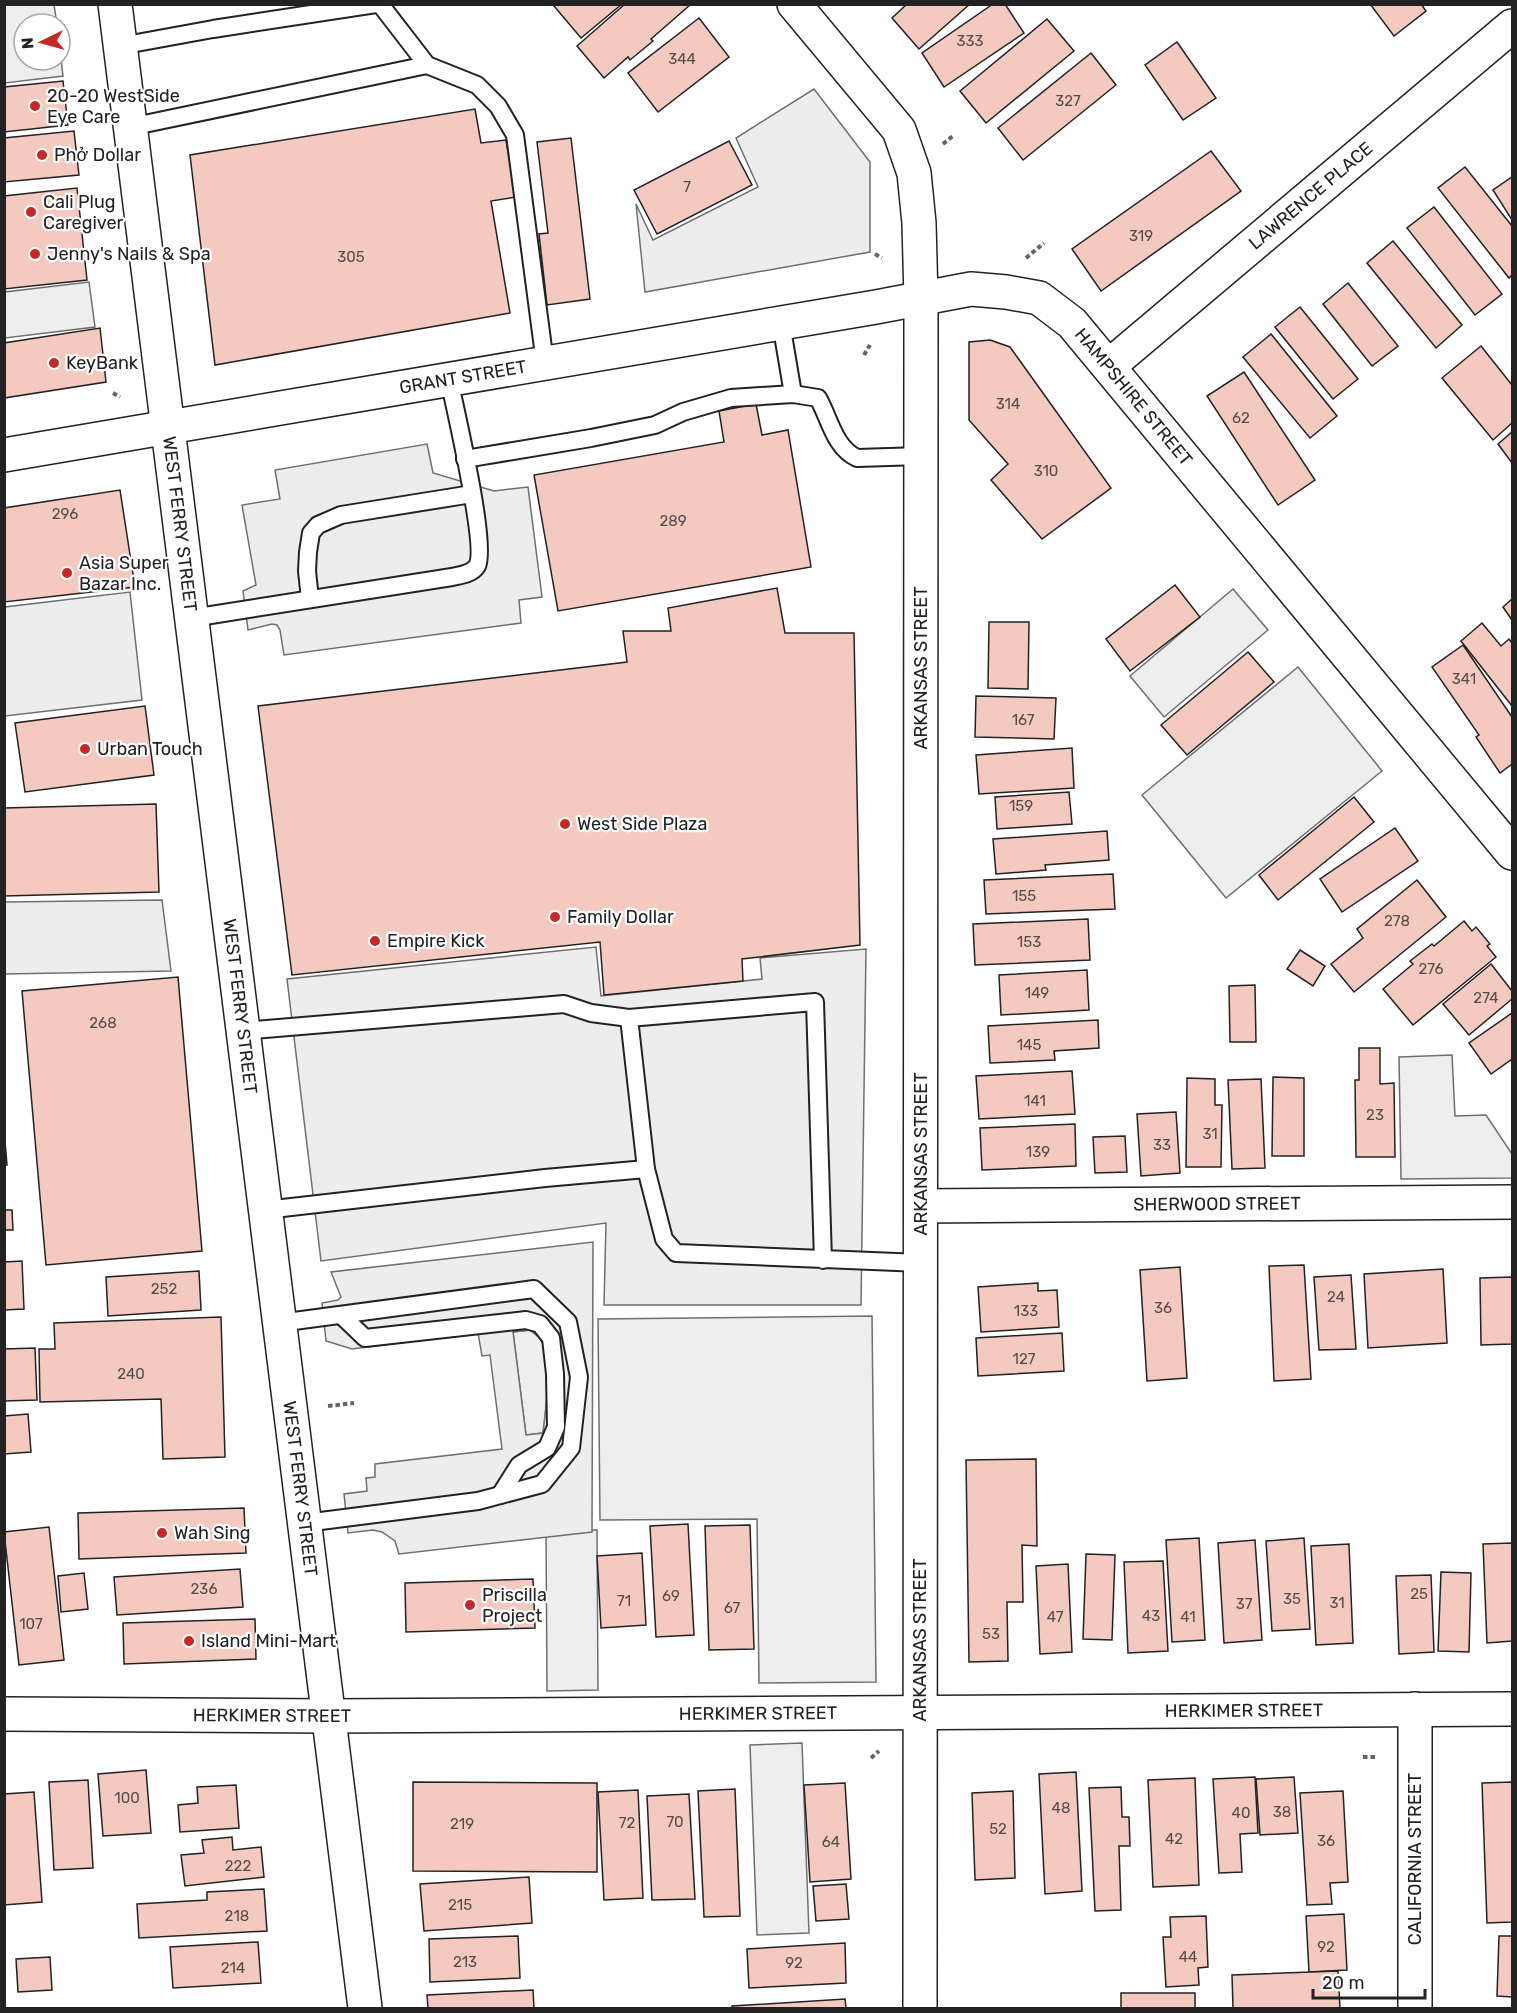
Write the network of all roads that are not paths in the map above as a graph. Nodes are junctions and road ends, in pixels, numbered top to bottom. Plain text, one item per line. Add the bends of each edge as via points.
1 (115, 4) edge
2 (378, 4) edge
3 (794, 4) edge
4 (1512, 26) edge
5 (120, 46) junction
6 (427, 65) junction
7 (130, 127) junction
8 (921, 299) junction
9 (781, 323) junction
10 (545, 363) junction
11 (1109, 366) junction
12 (449, 380) junction
13 (793, 394) junction
14 (168, 427) junction
15 (4, 455) edge
16 (921, 456) junction
17 (465, 459) junction
18 (471, 494) junction
19 (310, 599) junction
20 (192, 618) junction
21 (1508, 840) edge
22 (629, 1018) junction
23 (243, 1031) junction
24 (646, 1169) junction
25 (1512, 1202) edge
26 (921, 1206) junction
27 (265, 1210) junction
28 (823, 1260) junction
29 (921, 1263) junction
30 (341, 1315) junction
31 (279, 1323) junction
32 (500, 1495) junction
33 (304, 1523) junction
34 (1415, 1709) junction
35 (1512, 1709) edge
36 (4, 1714) edge
37 (920, 1714) junction
38 (328, 1716) junction
39 (365, 2008) edge
40 (920, 2008) edge
41 (1415, 2008) edge

1 - 5 street, WEST FERRY STREET
2 - 5 lane
2 - 6 lane
3 - 8 street via 899,130 914,173
4 - 11 street, LAWRENCE PLACE
5 - 7 street, WEST FERRY STREET
6 - 7 lane
6 - 10 lane via 477,85 498,106 515,135
7 - 14 street, WEST FERRY STREET
8 - 9 street, GRANT STREET
8 - 11 street, HAMPSHIRE STREET via 971,289 1039,298 1072,323
8 - 16 street, ARKANSAS STREET
9 - 10 street, GRANT STREET
9 - 13 lane
10 - 12 street, GRANT STREET
11 - 21 street, HAMPSHIRE STREET
12 - 14 street, GRANT STREET
12 - 17 lane
13 - 16 lane via 818,398 848,454 857,458
13 - 17 lane via 731,398 682,412 655,425
14 - 15 street, GRANT STREET
14 - 20 street, WEST FERRY STREET
16 - 26 street, ARKANSAS STREET
17 - 18 lane
18 - 19 lane via 341,515 318,525 311,533 308,552
18 - 19 lane via 480,537 478,564 473,571
19 - 20 lane
20 - 23 street, WEST FERRY STREET
22 - 23 lane via 591,1013 564,1004
22 - 24 lane
22 - 28 lane via 815,1002
23 - 27 street, WEST FERRY STREET
24 - 27 lane
24 - 28 lane via 664,1239 676,1253
25 - 26 street, SHERWOOD STREET
26 - 29 street, ARKANSAS STREET
27 - 31 street, WEST FERRY STREET
28 - 29 lane
29 - 37 street, ARKANSAS STREET
30 - 31 lane
30 - 32 lane via 365,1338 526,1320 540,1324 551,1338 556,1427 547,1448 519,1465
30 - 32 lane via 534,1289 568,1322 579,1377 571,1448 542,1484
31 - 33 street, WEST FERRY STREET
32 - 33 lane
33 - 38 street, WEST FERRY STREET
34 - 35 street, HERKIMER STREET
34 - 37 street, HERKIMER STREET
34 - 41 street, CALIFORNIA STREET
36 - 38 street, HERKIMER STREET
37 - 38 street, HERKIMER STREET
37 - 40 street, ARKANSAS STREET
38 - 39 street, WEST FERRY STREET

